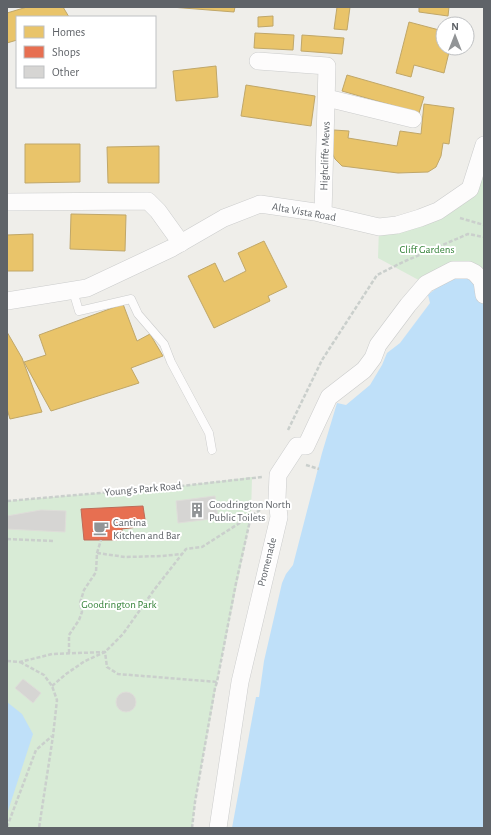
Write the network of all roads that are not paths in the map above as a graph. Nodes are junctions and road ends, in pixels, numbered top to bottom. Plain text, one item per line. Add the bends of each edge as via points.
1 (258, 61) dead end
2 (327, 98) junction
3 (413, 119) dead end
4 (484, 145) edge
5 (7, 202) edge
6 (323, 214) junction
7 (181, 244) junction
8 (73, 291) junction
9 (484, 295) edge
10 (7, 301) edge
11 (212, 450) dead end
12 (218, 828) edge

1 - 2 street, Highcliffe Mews via 327,66
2 - 3 street
2 - 6 street, Highcliffe Mews
4 - 6 street, Alta Vista Road via 470,188 438,212 397,225 379,227
5 - 7 street via 148,201
6 - 7 street, Alta Vista Road via 260,204 224,218
7 - 8 street, Alta Vista Road via 87,288
8 - 10 street, Alta Vista Road
8 - 11 lane via 79,312 131,299 138,314 164,344 209,434
9 - 12 street, Promenade via 482,281 469,270 453,270 426,284 378,345 364,370 329,398 306,446 297,446 278,475 279,517 240,682

